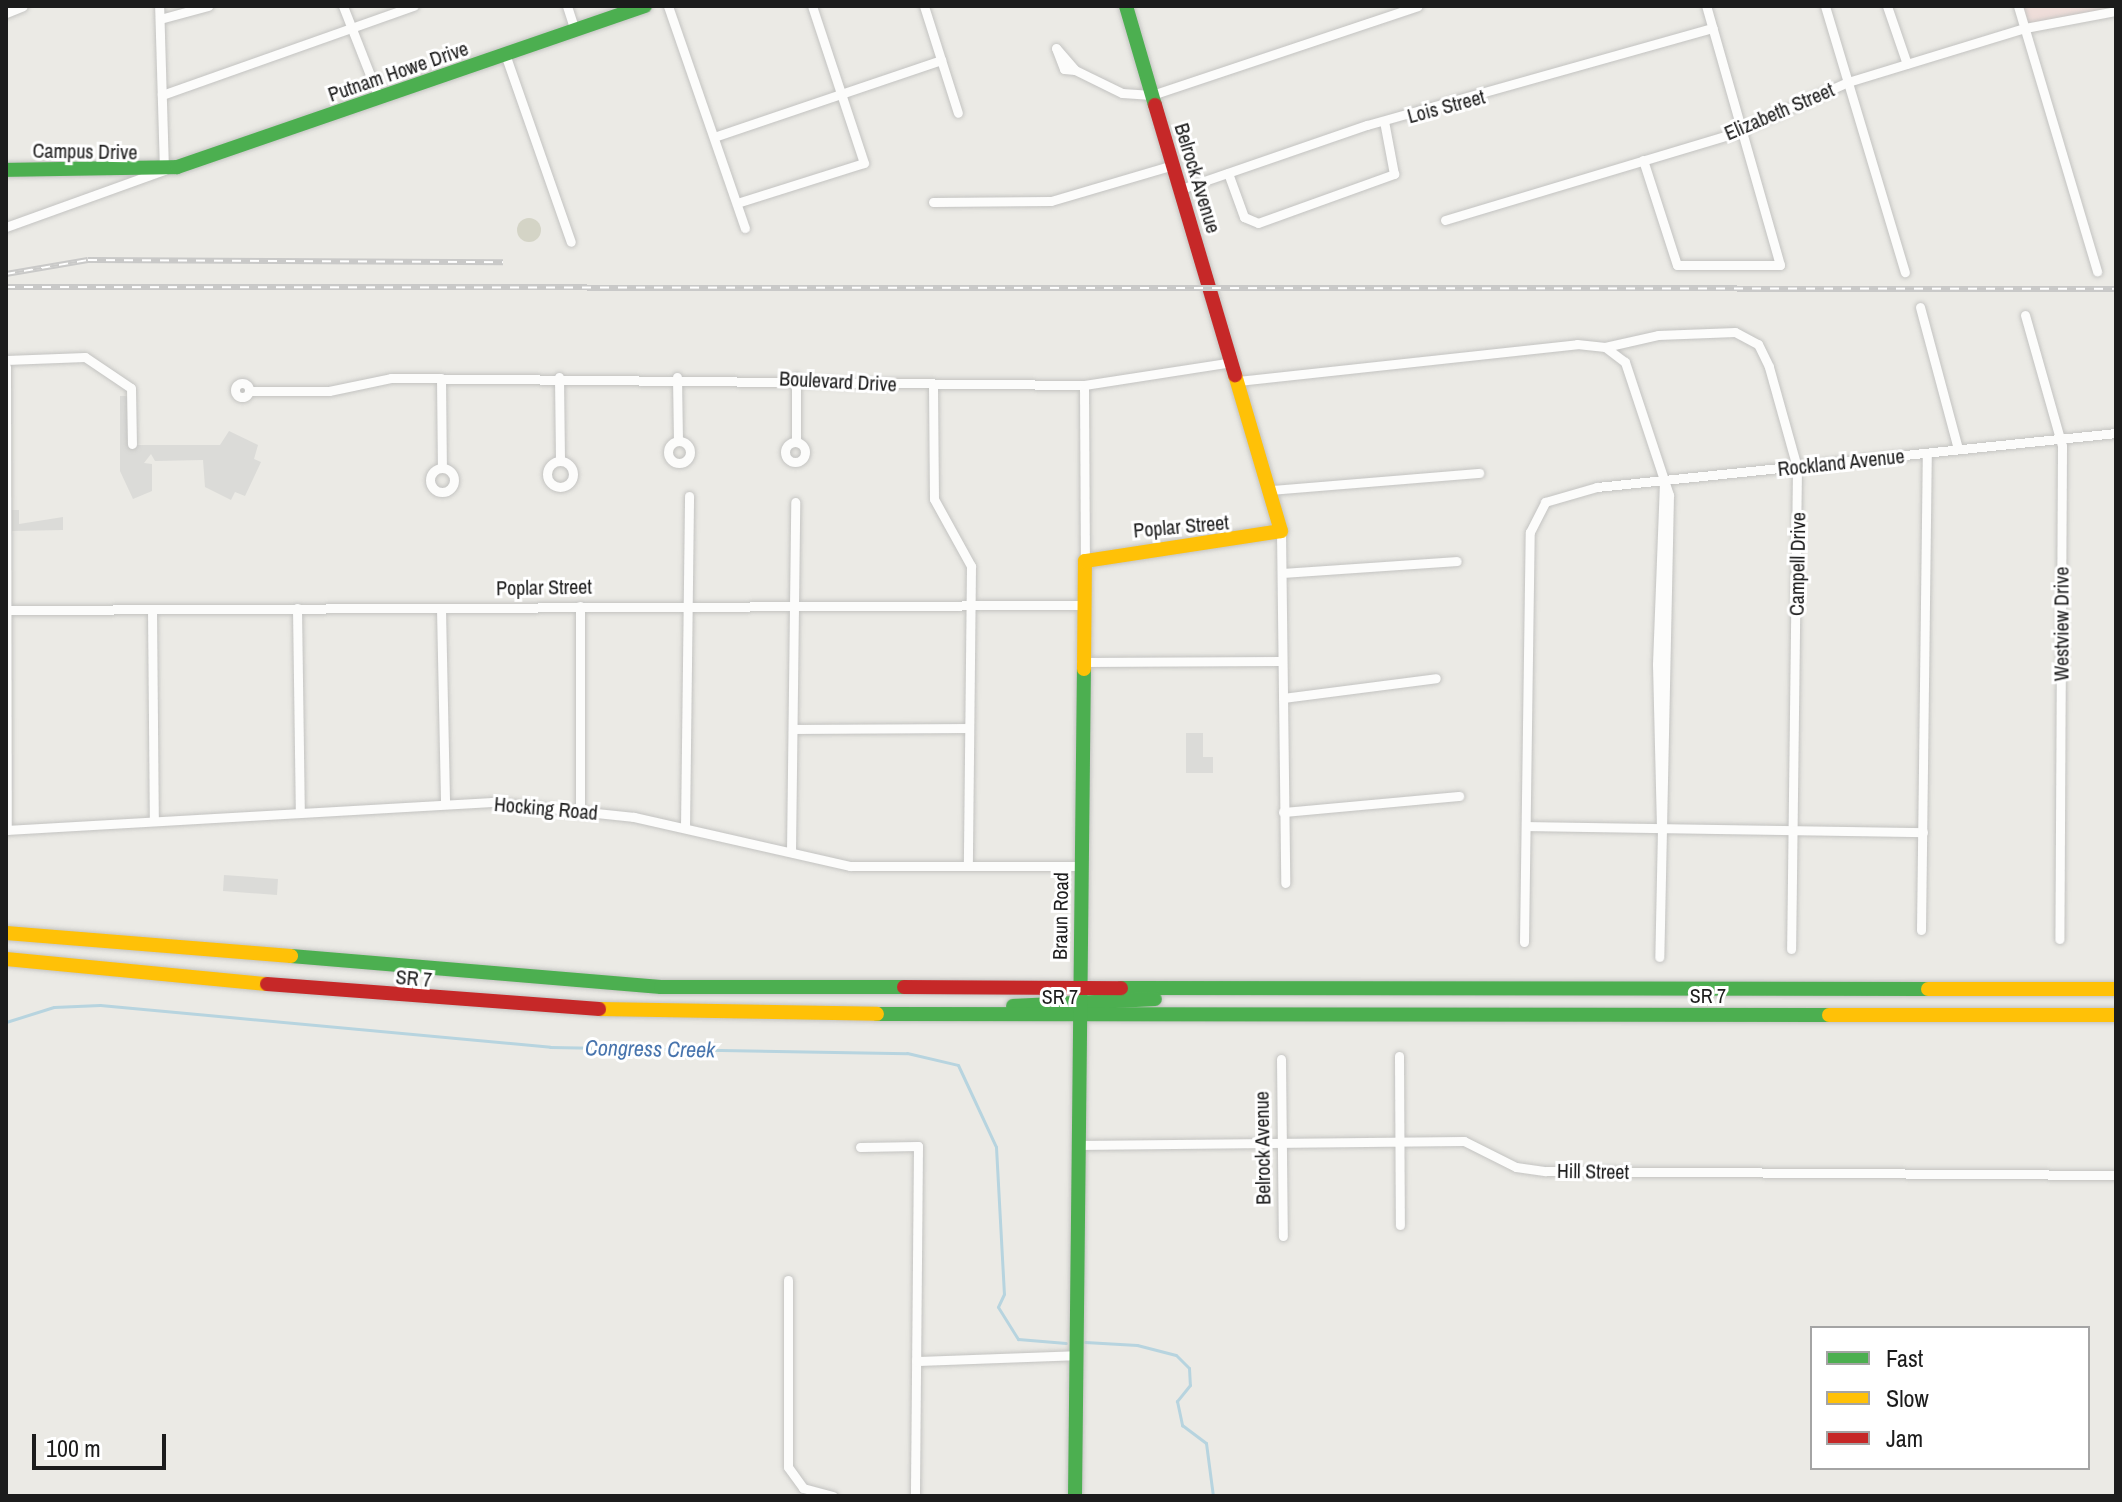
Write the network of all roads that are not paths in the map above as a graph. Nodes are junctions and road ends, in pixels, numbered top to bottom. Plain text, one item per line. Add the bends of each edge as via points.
1 (23, 6) edge
2 (159, 6) edge
3 (208, 6) edge
4 (343, 6) edge
5 (414, 6) edge
6 (567, 6) edge
7 (645, 6) edge
8 (668, 6) edge
9 (812, 6) edge
10 (924, 6) edge
11 (1126, 6) edge
12 (1418, 6) edge
13 (1706, 6) edge
14 (1825, 6) edge
15 (1887, 6) edge
16 (2018, 6) edge
17 (2116, 11) edge
18 (6, 13) edge
19 (160, 19) junction
20 (1713, 28) junction
21 (2025, 28) junction
22 (351, 29) junction
23 (575, 30) junction
24 (505, 54) junction
25 (941, 60) junction
26 (1907, 64) junction
27 (1075, 70) dead end
28 (1848, 82) junction
29 (842, 94) junction
30 (162, 95) junction
31 (1152, 95) junction
32 (379, 98) junction
33 (958, 113) dead end
34 (1384, 121) junction
35 (1743, 128) junction
36 (714, 137) junction
37 (1643, 160) junction
38 (1173, 165) junction
39 (6, 170) edge
40 (164, 170) junction
41 (1228, 173) junction
42 (1181, 189) junction
43 (933, 202) dead end
44 (737, 203) junction
45 (1445, 220) dead end
46 (6, 227) edge
47 (745, 228) dead end
48 (571, 242) dead end
49 (2097, 271) dead end
50 (1905, 272) dead end
51 (1920, 307) dead end
52 (2025, 315) dead end
53 (1605, 347) junction
54 (6, 360) edge
55 (1232, 362) junction
56 (6, 367) edge
57 (559, 377) junction
58 (677, 377) junction
59 (796, 377) junction
60 (441, 378) junction
61 (1238, 381) junction
62 (933, 385) junction
63 (1084, 385) junction
64 (249, 391) dead end
65 (2116, 433) edge
66 (2060, 438) junction
67 (678, 441) dead end
68 (796, 442) dead end
69 (132, 444) dead end
70 (1958, 449) junction
71 (1927, 453) junction
72 (560, 461) dead end
73 (1797, 467) junction
74 (442, 468) dead end
75 (1479, 473) dead end
76 (1664, 482) junction
77 (1271, 490) junction
78 (689, 496) dead end
79 (795, 502) dead end
80 (1281, 531) junction
81 (1085, 561) junction
82 (1457, 561) dead end
83 (1283, 573) junction
84 (689, 605) junction
85 (795, 605) junction
86 (1081, 605) junction
87 (580, 606) junction
88 (972, 606) junction
89 (297, 608) junction
90 (152, 609) junction
91 (441, 609) junction
92 (8, 610) edge
93 (1282, 661) junction
94 (1081, 662) junction
95 (1436, 678) dead end
96 (1283, 698) junction
97 (969, 728) junction
98 (793, 729) junction
99 (1459, 796) dead end
100 (445, 803) junction
101 (580, 810) junction
102 (300, 811) junction
103 (1283, 812) junction
104 (154, 820) junction
105 (1527, 826) junction
106 (685, 828) junction
107 (1661, 828) junction
108 (6, 830) edge
109 (1794, 830) junction
110 (1923, 832) junction
111 (791, 852) junction
112 (968, 866) junction
113 (1081, 866) junction
114 (1285, 883) dead end
115 (1921, 930) dead end
116 (6, 933) edge
117 (2059, 939) dead end
118 (1524, 942) dead end
119 (1791, 949) dead end
120 (1659, 957) dead end
121 (6, 959) edge
122 (2116, 989) edge
123 (1078, 1003) junction
124 (2116, 1015) edge
125 (1399, 1056) dead end
126 (1281, 1059) dead end
127 (1281, 1141) junction
128 (1400, 1142) junction
129 (1077, 1145) junction
130 (860, 1147) dead end
131 (2116, 1175) edge
132 (1400, 1225) dead end
133 (1283, 1236) dead end
134 (788, 1280) dead end
135 (1077, 1355) junction
136 (916, 1361) junction
137 (833, 1496) edge
138 (915, 1496) edge
139 (1075, 1496) edge

1 - 18 street
2 - 19 street
3 - 19 street
4 - 22 street
5 - 22 street
6 - 23 street
7 - 23 main road, Putnam Howe Drive
8 - 36 street
9 - 29 street
10 - 25 street
11 - 31 main road, Belrock Avenue
12 - 31 street
13 - 20 street
14 - 28 street
15 - 26 street
16 - 21 street
17 - 21 street, Elizabeth Street
19 - 30 street
20 - 34 street, Lois Street
20 - 35 street
21 - 26 street, Elizabeth Street
21 - 49 street
22 - 30 street
22 - 32 street
23 - 24 main road, Putnam Howe Drive
24 - 32 main road, Putnam Howe Drive
24 - 48 street
25 - 29 street
25 - 33 street
26 - 28 street, Elizabeth Street
27 - 31 street via 1122,93
28 - 35 street, Elizabeth Street
28 - 50 street
29 - 36 street
29 - 44 street via 864,161
30 - 40 street
31 - 38 main road, Belrock Avenue
32 - 40 main road, Putnam Howe Drive
34 - 41 street, Lois Street
34 - 41 street via 1394,174 1258,223 1244,217
35 - 37 street, Elizabeth Street
35 - 37 street via 1780,265 1677,265
36 - 44 street
37 - 45 street, Elizabeth Street
38 - 42 main road, Belrock Avenue
38 - 43 street via 1051,201
39 - 40 main road, Campus Drive
40 - 46 street
41 - 42 street, Lois Street
42 - 55 main road, Belrock Avenue
44 - 47 street
51 - 70 street
52 - 66 street, Westview Drive
53 - 61 street via 1577,344
53 - 73 street, Campell Drive via 1682,333 1752,338 1765,355
53 - 76 street via 1632,374
54 - 69 street via 85,357 131,388
55 - 61 main road, Belrock Avenue
55 - 63 street, Boulevard Drive
56 - 92 street
57 - 58 street, Boulevard Drive
57 - 60 street, Boulevard Drive
57 - 72 street
58 - 59 street, Boulevard Drive
58 - 67 street
59 - 62 street, Boulevard Drive
59 - 68 street
60 - 64 street, Boulevard Drive
60 - 74 street
61 - 77 main road
62 - 63 street, Boulevard Drive
62 - 88 street via 934,499 971,562
63 - 81 street, Braun Road
65 - 66 street, Rockland Avenue
66 - 70 street, Rockland Avenue
66 - 117 street, Westview Drive
70 - 71 street, Rockland Avenue
71 - 73 street, Rockland Avenue
71 - 110 street
73 - 76 street, Rockland Avenue
73 - 109 street, Campell Drive
75 - 77 street
76 - 105 street, Rockland Avenue via 1565,492 1537,510 1530,532
76 - 107 street via 1657,664
77 - 80 main road
78 - 84 street
79 - 85 street
80 - 81 main road, Poplar Street
80 - 83 street
81 - 86 main road, Braun Road
82 - 83 street
83 - 93 street
84 - 85 street, Poplar Street
84 - 87 street, Poplar Street
84 - 106 street
85 - 88 street, Poplar Street
85 - 98 street
86 - 88 street, Poplar Street
86 - 94 main road, Braun Road
87 - 91 street, Poplar Street
87 - 101 street
88 - 97 street
89 - 90 street, Poplar Street
89 - 91 street, Poplar Street
89 - 102 street
90 - 92 street, Poplar Street
90 - 104 street
91 - 100 street
92 - 108 street
93 - 94 street
93 - 96 street
94 - 113 main road, Braun Road
95 - 96 street
96 - 103 street
97 - 98 street
97 - 112 street
98 - 111 street
99 - 103 street
100 - 101 street, Hocking Road
100 - 102 street, Hocking Road
101 - 106 street, Hocking Road
102 - 104 street, Hocking Road
103 - 114 street
104 - 108 street, Hocking Road
105 - 107 street
105 - 118 street
106 - 111 street, Hocking Road
107 - 109 street
107 - 120 street
109 - 110 street
109 - 119 street, Campell Drive
110 - 115 street
111 - 112 street, Hocking Road via 850,866
112 - 113 street, Hocking Road
113 - 123 main road, Braun Road
116 - 123 main road, SR 7 / SR 7 via 595,984
121 - 123 main road, SR 7 / SR 7 via 518,1006 921,1016
122 - 123 main road, SR 7 / SR 7 via 1237,989
123 - 124 main road, SR 7 / SR 7
123 - 129 main road, Braun Road
125 - 128 street
126 - 127 street, Belrock Avenue
127 - 128 street, Hill Street
127 - 129 street, Hill Street
127 - 133 street, Belrock Avenue
128 - 131 street, Hill Street via 1479,1144 1516,1167 1546,1171
128 - 132 street
129 - 135 main road, Braun Road
130 - 136 street via 918,1146
134 - 137 street via 788,1467 803,1488
135 - 136 street
135 - 139 main road, Braun Road
136 - 138 street

